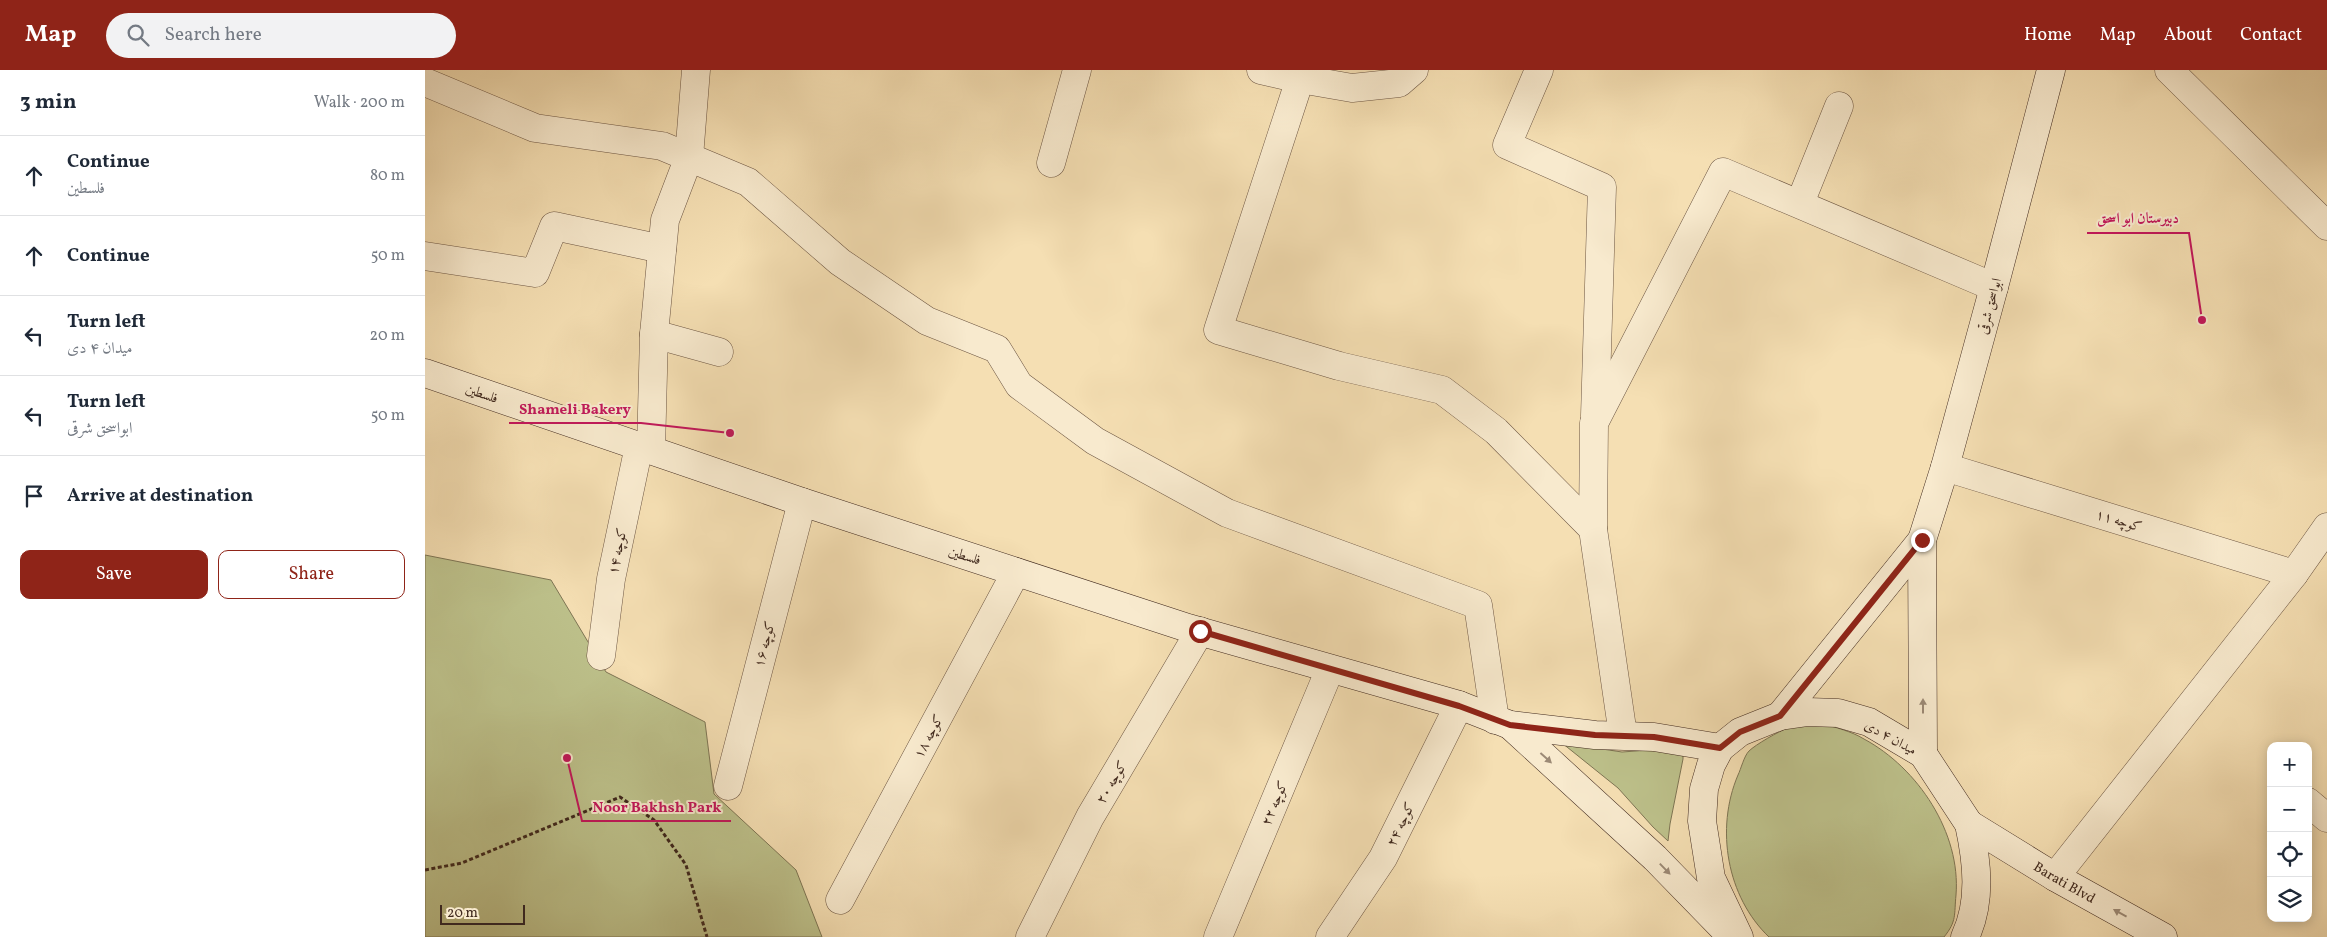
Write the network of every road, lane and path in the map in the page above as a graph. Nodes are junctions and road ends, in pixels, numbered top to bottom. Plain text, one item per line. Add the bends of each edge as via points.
1 (696, 70) edge
2 (1075, 70) edge
3 (1261, 70) edge
4 (1414, 70) edge
5 (1539, 70) edge
6 (2051, 70) edge
7 (2169, 70) edge
8 (1300, 79) junction
9 (425, 82) edge
10 (1839, 106) dead end
11 (689, 157) junction
12 (1051, 163) dead end
13 (1800, 203) junction
14 (2322, 211) edge
15 (662, 249) junction
16 (425, 256) edge
17 (1994, 287) junction
18 (654, 334) junction
19 (719, 352) dead end
20 (425, 373) edge
21 (1594, 423) junction
22 (645, 448) junction
23 (1945, 467) junction
24 (801, 502) junction
25 (2327, 526) edge
26 (1593, 529) junction
27 (1922, 540) junction
28 (1016, 572) junction
29 (2294, 574) junction
30 (1200, 631) junction
31 (601, 656) dead end
32 (1330, 669) junction
33 (1459, 706) junction
34 (1780, 716) junction
35 (1502, 722) junction
36 (1623, 735) junction
37 (1720, 748) junction
38 (1923, 754) junction
39 (728, 786) dead end
40 (2312, 805) edge
41 (2327, 818) edge
42 (1969, 824) junction
43 (425, 870) edge
44 (2055, 877) junction
45 (840, 900) dead end
46 (707, 937) edge
47 (1030, 937) edge
48 (1218, 937) edge
49 (1331, 937) edge
50 (1733, 937) edge
51 (1739, 937) edge
52 (1965, 937) edge
53 (2163, 937) edge

1 - 11 street, کوچه ۱۴
2 - 12 street
3 - 8 street
4 - 8 street via 1399,83 1353,88
5 - 21 street via 1507,145 1602,187
6 - 17 street, ابواسحق شرقی
7 - 14 street
8 - 26 street via 1217,330 1339,366 1443,390 1496,431
9 - 11 street via 535,128 662,146
10 - 13 street
11 - 15 street, کوچه ۱۴ via 665,220
11 - 35 street via 748,182 840,262 927,321 997,349 1019,385 1095,441 1227,513 1478,605
13 - 17 street
13 - 21 street via 1723,172
15 - 16 street via 554,226 535,273
15 - 18 street, کوچه ۱۴
17 - 23 street, ابواسحق شرقی
18 - 19 street
18 - 22 street, کوچه ۱۴
20 - 22 street, فلسطین
21 - 26 street
22 - 24 street, فلسطین
22 - 31 street, کوچه ۱۴ via 611,579
23 - 27 street, ابواسحق شرقی
23 - 29 street, کوچه ۱۱
24 - 28 street, فلسطین
24 - 39 street, کوچه ۱۶
25 - 29 street
26 - 36 street
27 - 34 street, ابواسحق شرقی
38 -> 27 street, ابواسحق شرقی
28 - 30 street, فلسطین
28 - 45 street, کوچه ۱۸
29 - 44 street
30 - 32 street, فلسطین
30 - 47 street, کوچه ۲۰ via 1090,816
32 - 33 street, فلسطین
32 - 48 street, کوچه ۲۲
33 - 35 street, فلسطین
33 - 49 street, کوچه ۲۴ via 1383,858
34 - 37 street, میدان ۴ دی via 1740,732
34 - 38 street, میدان ۴ دی via 1808,712 1837,713 1869,722
35 - 36 street via 1595,735
35 -> 50 street via 1655,858
36 - 37 street
37 - 51 street, میدان ۴ دی via 1704,789 1702,821 1711,878
38 - 42 street, میدان ۴ دی
40 - 41 street
42 - 44 street, Barati Blvd
42 - 52 street, میدان ۴ دی via 1978,887
43 - 46 path via 462,863 620,798 654,820 686,865
53 -> 44 street, Barati Blvd

